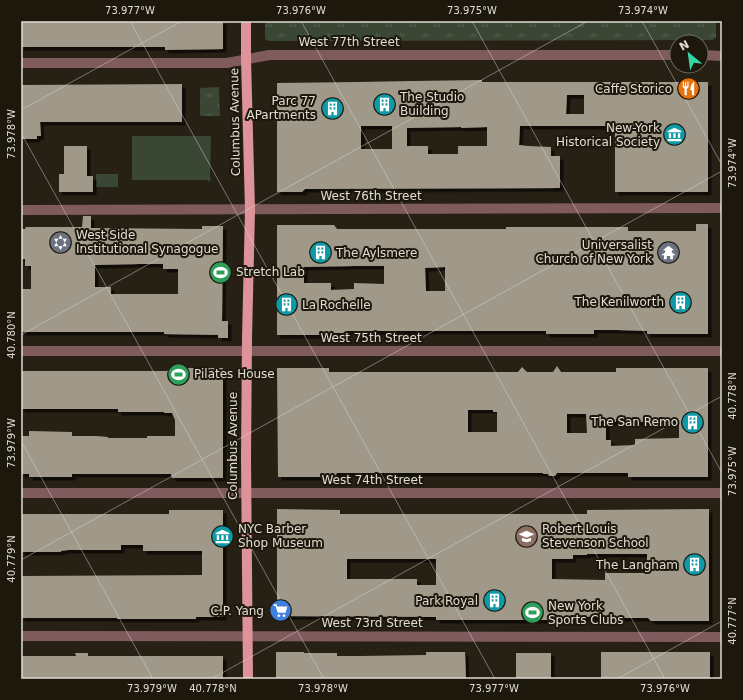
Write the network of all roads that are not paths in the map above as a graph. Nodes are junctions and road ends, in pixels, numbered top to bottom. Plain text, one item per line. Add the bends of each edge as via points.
1 (246, 21) edge
2 (669, 55) edge
3 (709, 55) edge
4 (722, 56) edge
5 (246, 59) junction
6 (21, 63) edge
7 (722, 208) edge
8 (21, 210) edge
9 (250, 210) junction
10 (21, 351) edge
11 (247, 351) junction
12 (722, 351) edge
13 (246, 492) junction
14 (21, 493) edge
15 (722, 493) edge
16 (21, 636) edge
17 (247, 636) junction
18 (722, 637) edge
19 (248, 679) edge

1 - 5 main road, Columbus Avenue
2 - 5 street, West 77th Street via 276,55
3 - 4 street
5 - 6 street, West 77th Street via 226,63
5 - 9 main road, Columbus Avenue
7 - 9 street, West 76th Street
8 - 9 street, West 76th Street
9 - 11 main road, Columbus Avenue
10 - 11 street, West 75th Street
11 - 12 street, West 75th Street
11 - 13 main road, Columbus Avenue
13 - 14 street, West 74th Street
13 - 15 street, West 74th Street
13 - 17 main road, Columbus Avenue
16 - 17 street, West 73rd Street
17 - 18 street, West 73rd Street
17 - 19 main road, Columbus Avenue

